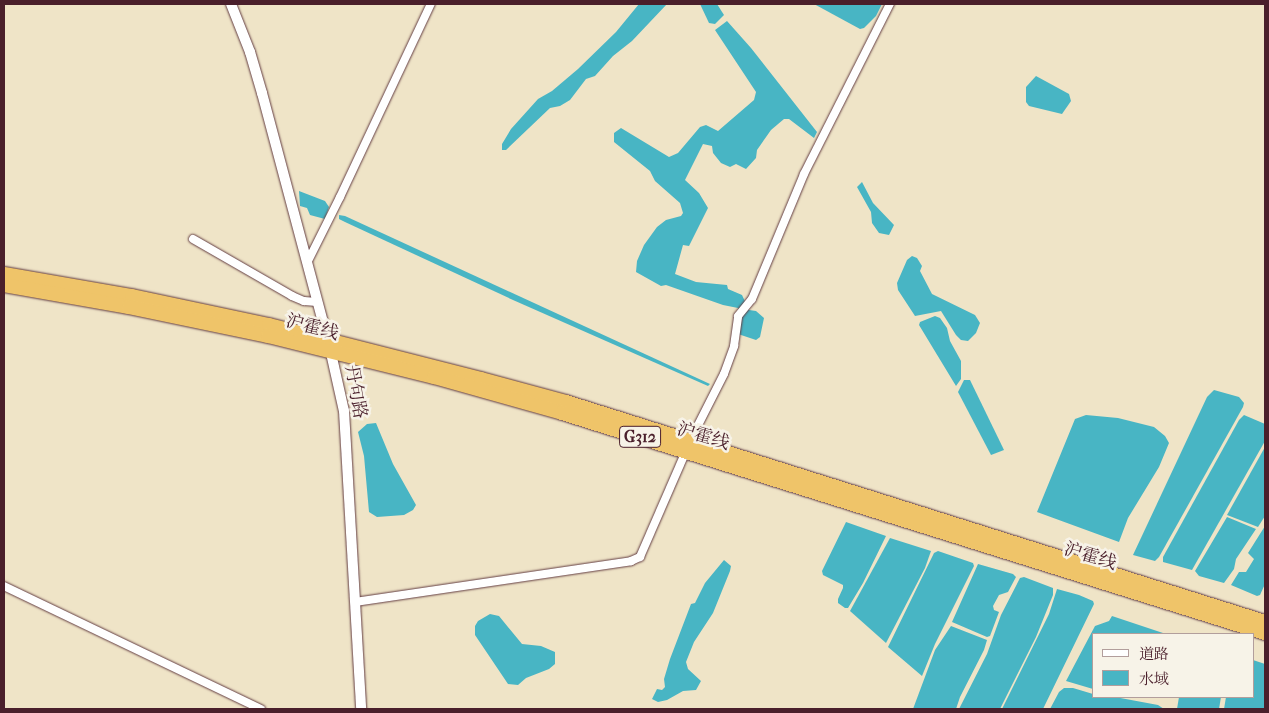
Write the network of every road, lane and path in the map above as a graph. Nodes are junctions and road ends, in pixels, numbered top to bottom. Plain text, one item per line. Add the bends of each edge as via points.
1 (231, 4) edge
2 (431, 4) edge
3 (890, 4) edge
4 (193, 239) dead end
5 (307, 263) junction
6 (6, 280) edge
7 (317, 302) junction
8 (329, 346) junction
9 (688, 446) junction
10 (4, 586) edge
11 (355, 602) junction
12 (1265, 622) edge
13 (1265, 633) edge
14 (261, 709) edge
15 (361, 709) edge

1 - 5 street, 丹句路 via 250,52
2 - 5 street
3 - 9 street via 804,174 752,299 738,316 734,346 724,374
4 - 7 street via 292,296
5 - 7 street, 丹句路
6 - 8 highway, 沪霍线 / G312 via 132,296 269,325
7 - 8 street, 丹句路
8 - 9 highway, 沪霍线 / G312 via 482,379
8 - 11 street, 丹句路 via 344,411
9 - 11 street via 640,557 631,561
9 - 12 highway, 沪霍线 / G312
9 - 13 highway, 沪霍线 / G312
10 - 14 street
11 - 15 street, 丹句路

